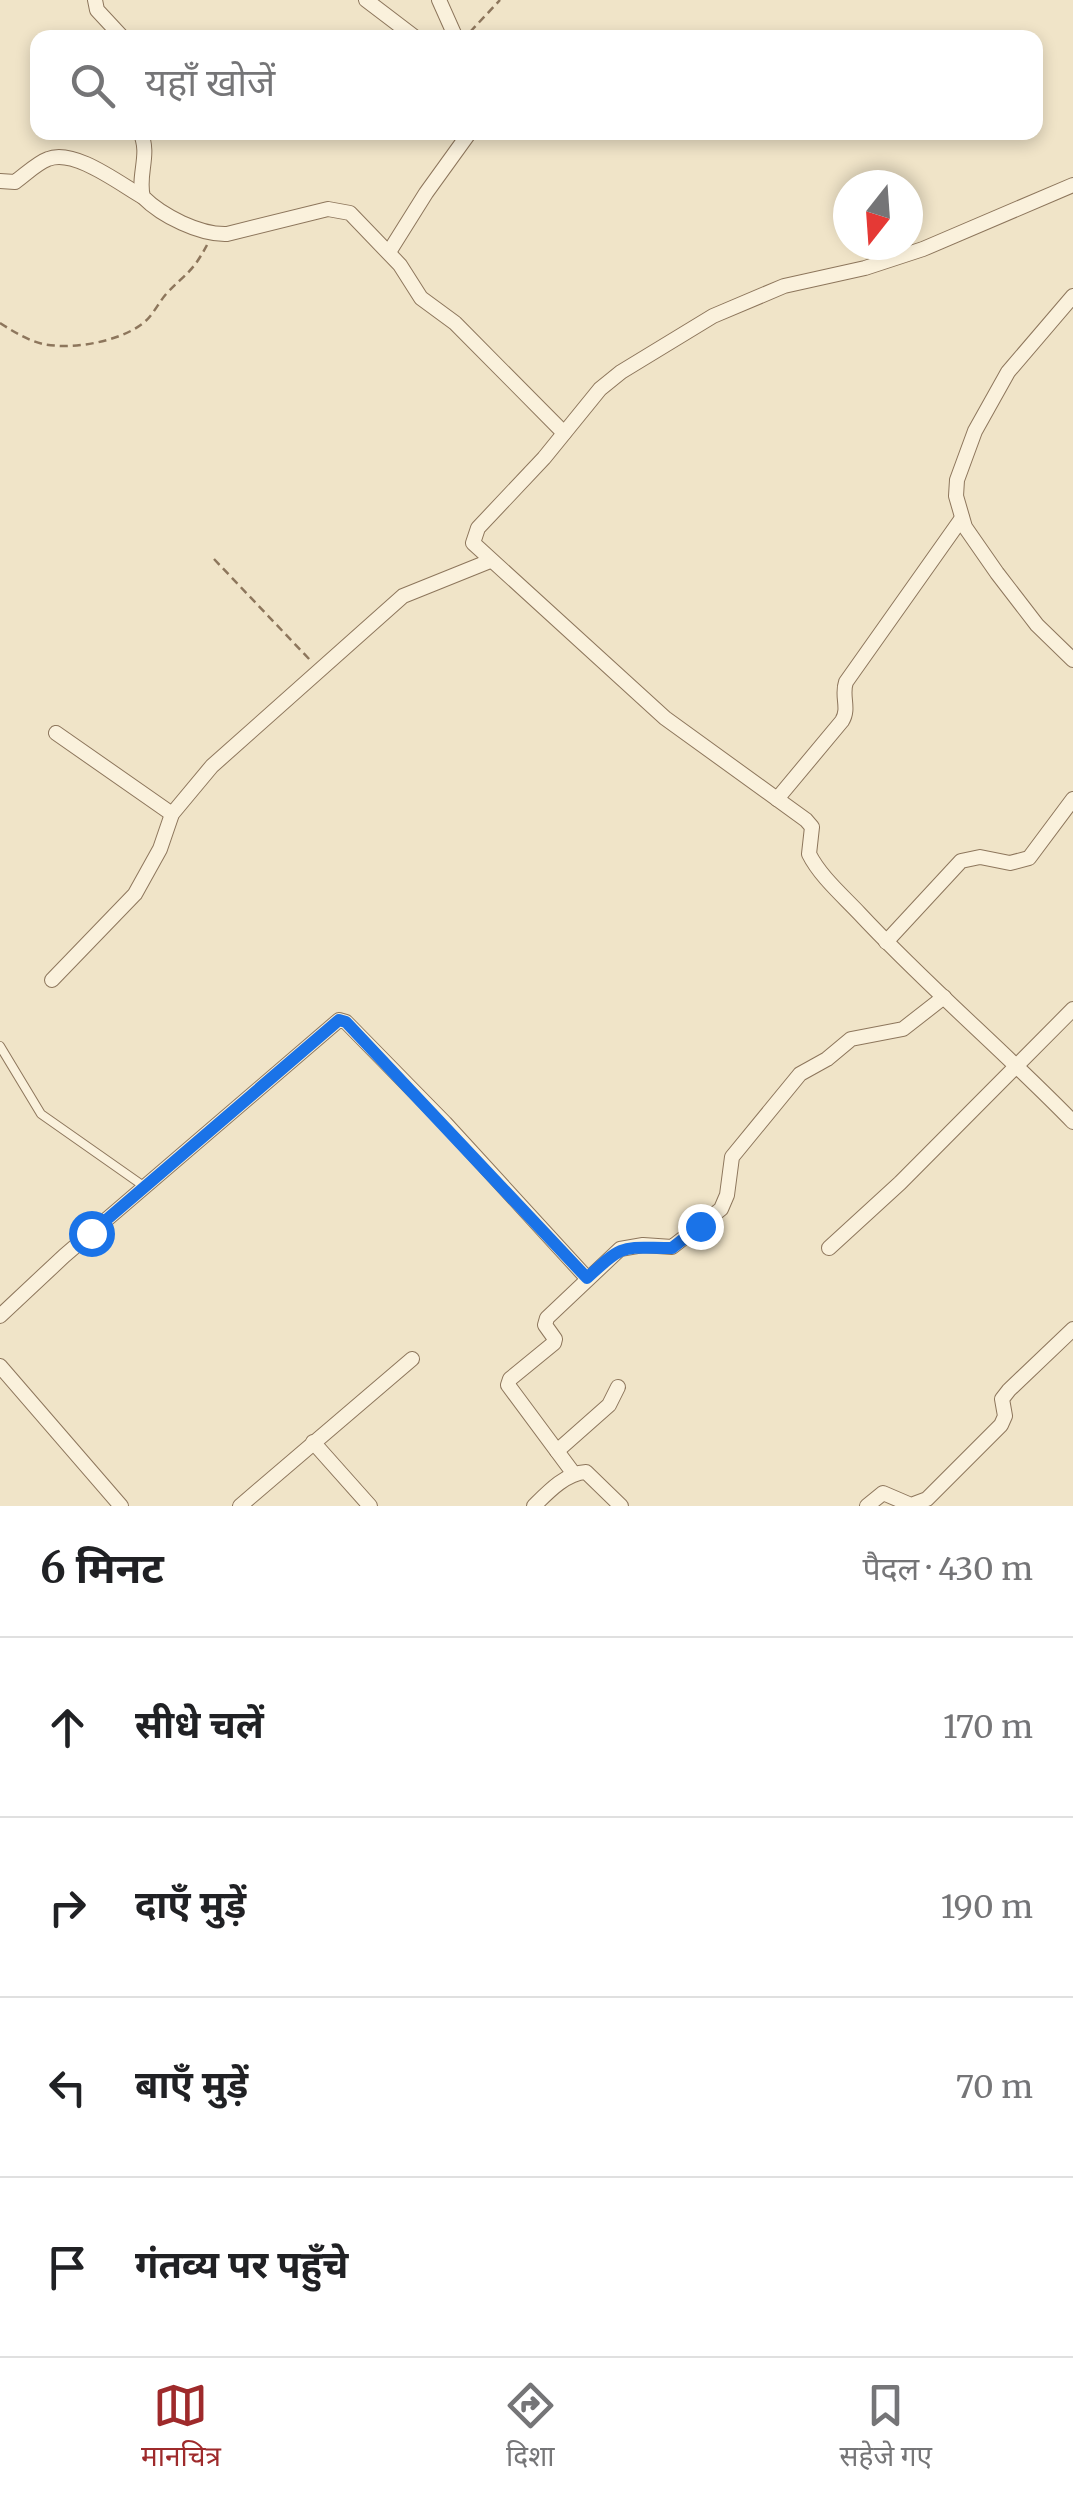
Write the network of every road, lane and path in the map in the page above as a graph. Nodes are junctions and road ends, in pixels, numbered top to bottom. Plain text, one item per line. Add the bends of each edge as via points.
1 (95, 0) edge
2 (366, 0) edge
3 (439, 0) edge
4 (500, 0) edge
5 (116, 30) edge
6 (405, 30) edge
7 (452, 30) edge
8 (472, 30) edge
9 (144, 140) edge
10 (464, 140) edge
11 (0, 181) edge
12 (1073, 185) edge
13 (143, 197) junction
14 (212, 235) junction
15 (390, 252) junction
16 (1072, 299) edge
17 (0, 323) edge
18 (564, 432) junction
19 (962, 518) junction
20 (214, 559) dead end
21 (490, 561) junction
22 (1073, 660) edge
23 (318, 670) junction
24 (56, 733) dead end
25 (777, 799) junction
26 (1073, 799) edge
27 (172, 814) junction
28 (886, 942) junction
29 (52, 980) dead end
30 (944, 997) junction
31 (1073, 1009) edge
32 (0, 1046) edge
33 (1018, 1066) junction
34 (1073, 1122) edge
35 (145, 1187) junction
36 (829, 1248) dead end
37 (587, 1278) junction
38 (0, 1316) edge
39 (1073, 1329) edge
40 (412, 1359) dead end
41 (0, 1366) edge
42 (618, 1387) dead end
43 (313, 1442) junction
44 (557, 1451) junction
45 (574, 1474) junction
46 (121, 1506) edge
47 (240, 1506) edge
48 (370, 1506) edge
49 (534, 1506) edge
50 (621, 1506) edge
51 (867, 1506) edge

1 - 5 street
2 - 6 street
3 - 7 street
4 - 8 path
9 - 13 street
10 - 15 street
11 - 13 street via 15,182 62,155
12 - 18 street via 923,248 784,286 712,316 611,379
13 - 14 street
14 - 15 street via 336,209 350,213
14 - 17 path via 188,277 148,320 126,333 45,344
15 - 18 street via 421,298 455,323
16 - 19 street via 1008,372 975,431 956,480
18 - 21 street via 473,536
19 - 22 street via 1022,606
19 - 25 street via 846,682 842,721
20 - 23 path
21 - 23 street via 411,590
21 - 25 street via 665,718
23 - 27 street via 197,780
24 - 27 street
25 - 28 street via 812,827 812,860
26 - 28 street via 1029,858 960,861
27 - 29 street via 135,894
28 - 30 street
30 - 33 street
30 - 37 street via 904,1030 852,1039 800,1074 732,1158 720,1209 680,1244 620,1249
31 - 33 street
32 - 35 lane via 41,1114
33 - 34 street
33 - 36 street
35 - 37 street via 339,1020
35 - 38 street
37 - 44 street via 546,1322 554,1343 509,1382
39 - 51 street via 1009,1390 1002,1399 1002,1425 927,1499 917,1506 884,1493
40 - 43 street
41 - 46 street
42 - 44 street via 613,1401
43 - 47 street
43 - 48 street
44 - 45 street
45 - 49 street
45 - 50 street via 586,1472

